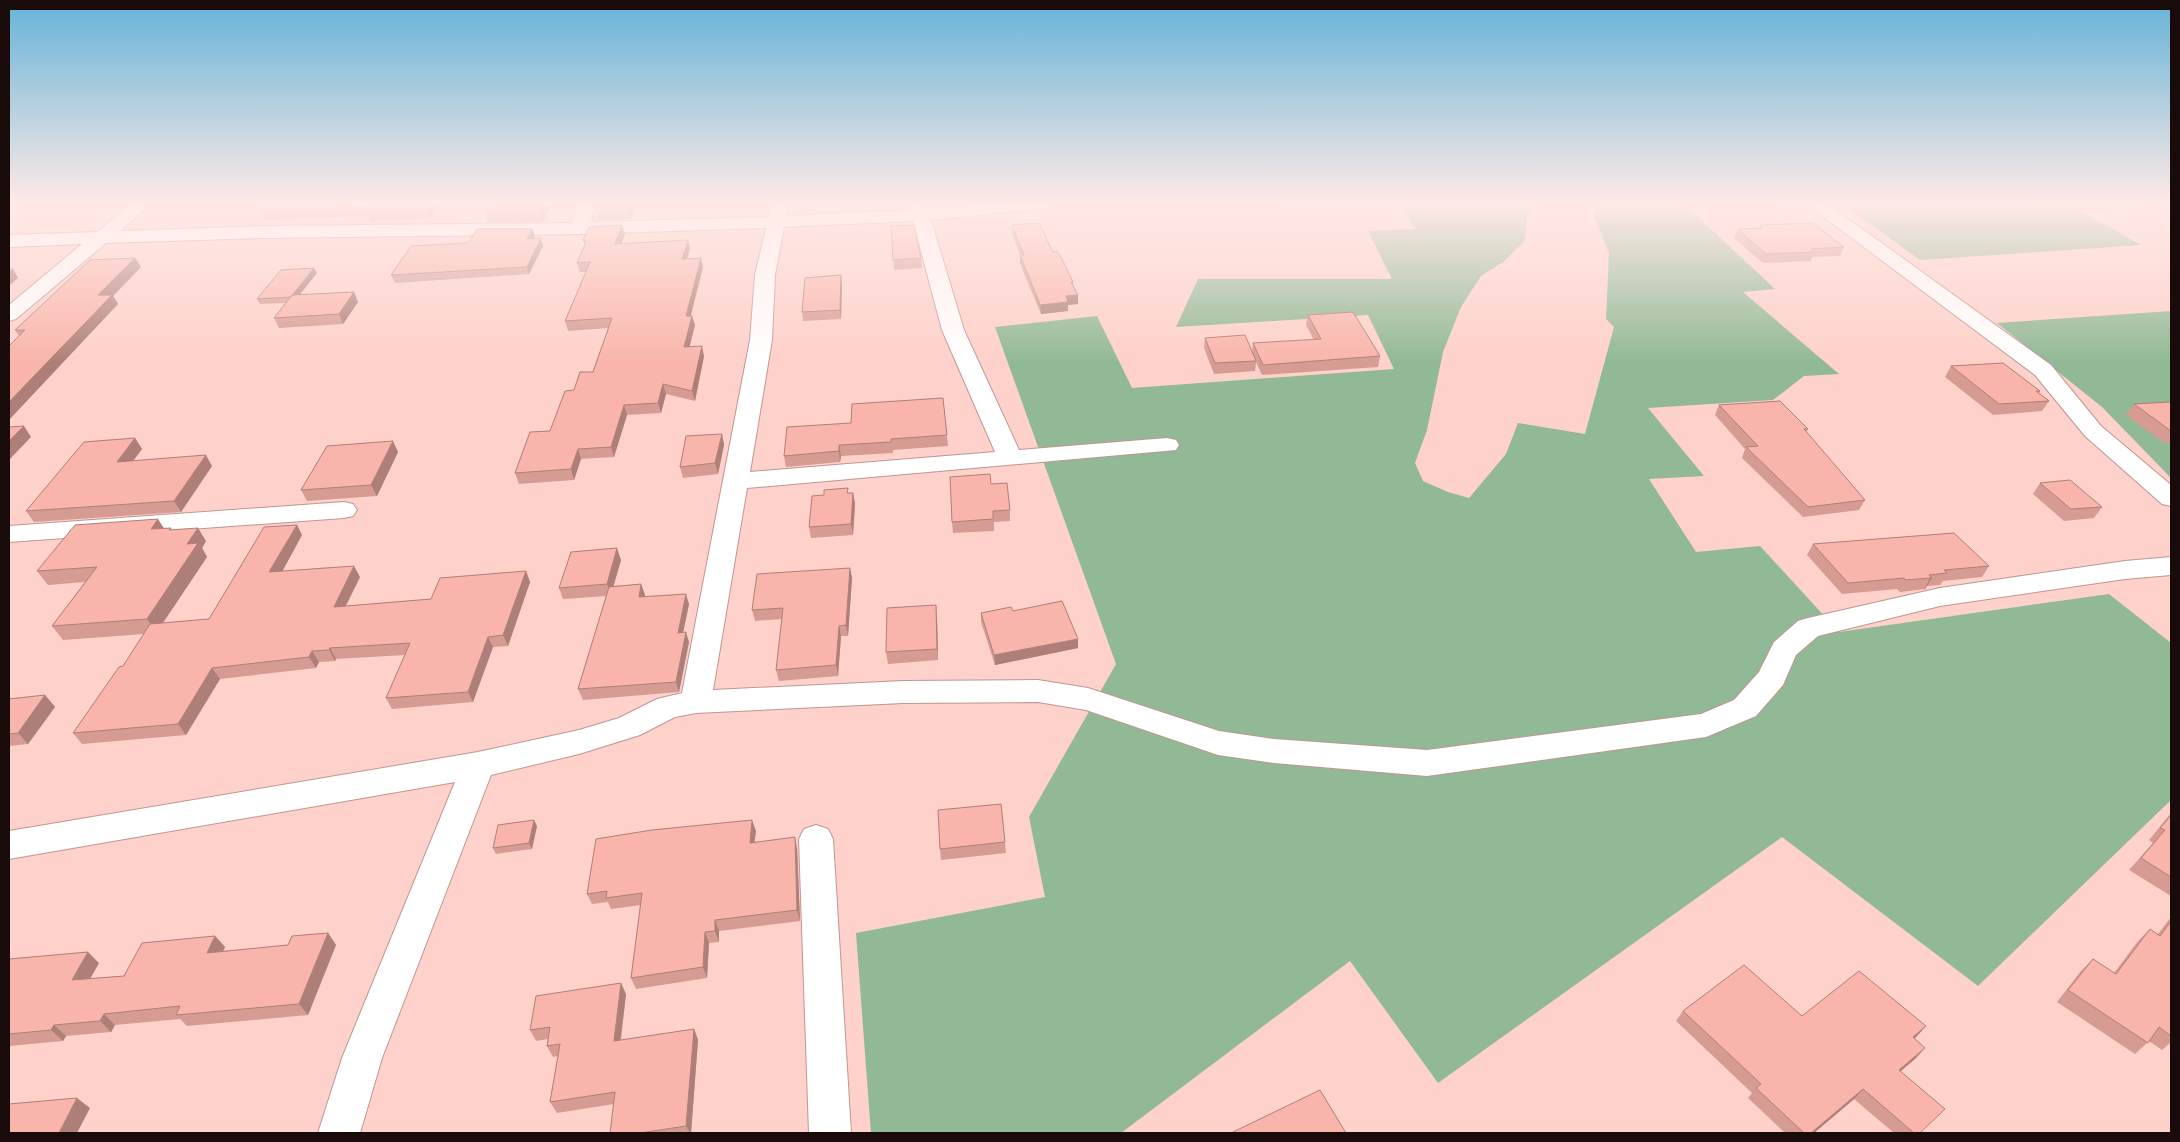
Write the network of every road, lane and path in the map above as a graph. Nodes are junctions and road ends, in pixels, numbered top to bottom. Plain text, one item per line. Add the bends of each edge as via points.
1 (81, 256) edge
2 (769, 256) edge
3 (932, 256) edge
4 (1887, 256) edge
5 (9, 315) edge
6 (1167, 446) dead end
7 (1010, 458) junction
8 (735, 481) junction
9 (2171, 498) edge
10 (344, 510) dead end
11 (9, 534) edge
12 (2171, 566) edge
13 (696, 702) junction
14 (478, 765) junction
15 (816, 839) dead end
16 (9, 846) edge
17 (339, 1133) edge
18 (830, 1133) edge

1 - 5 street
2 - 8 street via 760,340
3 - 7 street via 953,330
4 - 9 street via 2042,370 2093,431
6 - 7 street
7 - 8 street
8 - 13 street
10 - 11 street
12 - 13 street via 1940,597 1808,628 1784,649 1772,677 1745,708 1706,724 1427,763 1274,751 1218,743 1088,699 1038,691 903,692
13 - 14 street via 668,707 629,727 579,742
14 - 16 street
14 - 17 street via 362,1058
15 - 18 street

